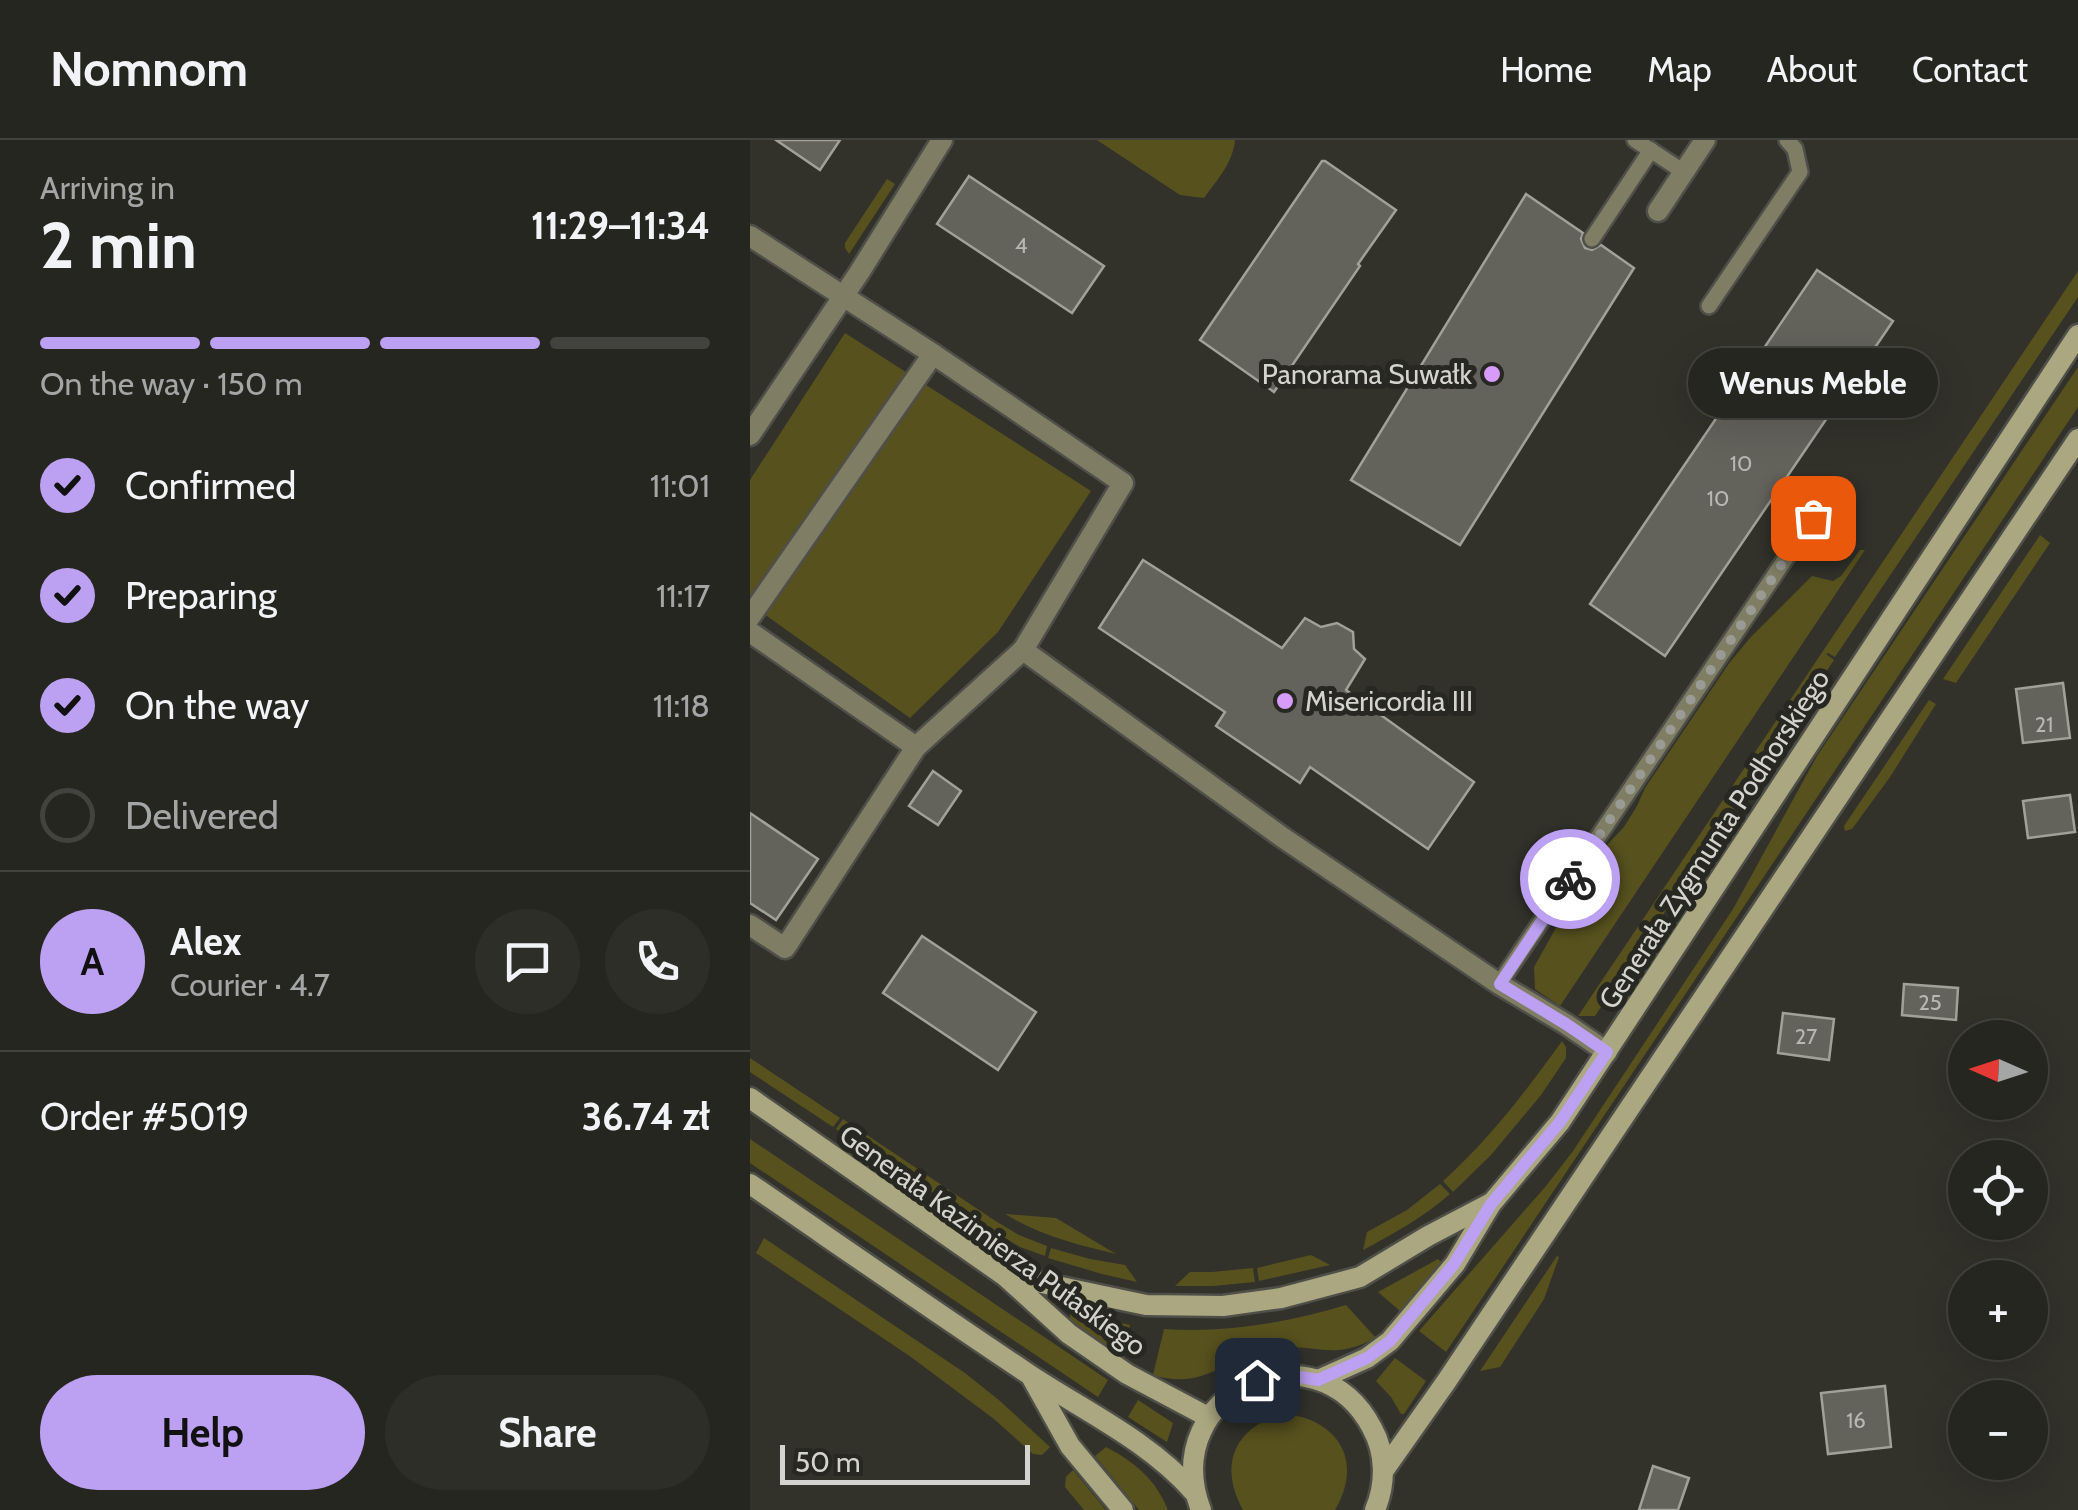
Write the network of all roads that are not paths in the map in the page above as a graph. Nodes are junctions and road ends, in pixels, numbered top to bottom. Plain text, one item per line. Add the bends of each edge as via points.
1 (942, 140) edge
2 (1635, 140) edge
3 (1705, 140) edge
4 (1787, 140) edge
5 (1651, 150) junction
6 (1684, 172) junction
7 (1658, 211) dead end
8 (750, 236) edge
9 (1592, 240) dead end
10 (843, 295) junction
11 (1709, 306) dead end
12 (2078, 335) edge
13 (933, 354) junction
14 (750, 436) edge
15 (2078, 438) edge
16 (1813, 518) dead end
17 (750, 616) edge
18 (750, 632) edge
19 (1022, 650) junction
20 (916, 747) junction
21 (750, 925) edge
22 (1500, 984) junction
23 (1607, 1052) junction
24 (750, 1098) edge
25 (750, 1184) edge
26 (1491, 1204) junction
27 (1005, 1276) junction
28 (1031, 1376) junction
29 (1318, 1380) junction
30 (1208, 1417) junction
31 (1384, 1470) junction
32 (1198, 1501) edge
33 (1383, 1506) edge
34 (1123, 1510) edge

1 - 10 street
2 - 5 lane
3 - 6 street
4 - 11 lane via 1800,172
5 - 6 lane
5 - 9 lane
6 - 7 street
8 - 10 street
10 - 13 street
10 - 14 street
12 - 23 main road, Generała Zygmunta Podhorskiego
13 - 17 street
13 - 19 street via 1123,483
15 - 31 main road
16 - 22 lane
18 - 20 street
19 - 20 street
19 - 22 street
20 - 21 street via 785,948
22 - 23 street
23 - 26 main road, Generała Zygmunta Podhorskiego via 1560,1122
24 - 27 main road, Generała Kazimierza Pułaskiego
25 - 28 main road
26 - 27 main road via 1360,1277 1280,1298 1223,1306 1146,1305
26 - 29 main road, Generała Zygmunta Podhorskiego via 1454,1264 1390,1341
27 - 30 main road, Generała Kazimierza Pułaskiego via 1069,1334
28 - 32 main road via 1162,1460
28 - 34 main road via 1070,1446
29 - 30 main road via 1257,1380
29 - 31 main road via 1365,1414
30 - 32 main road via 1192,1466
31 - 33 main road

